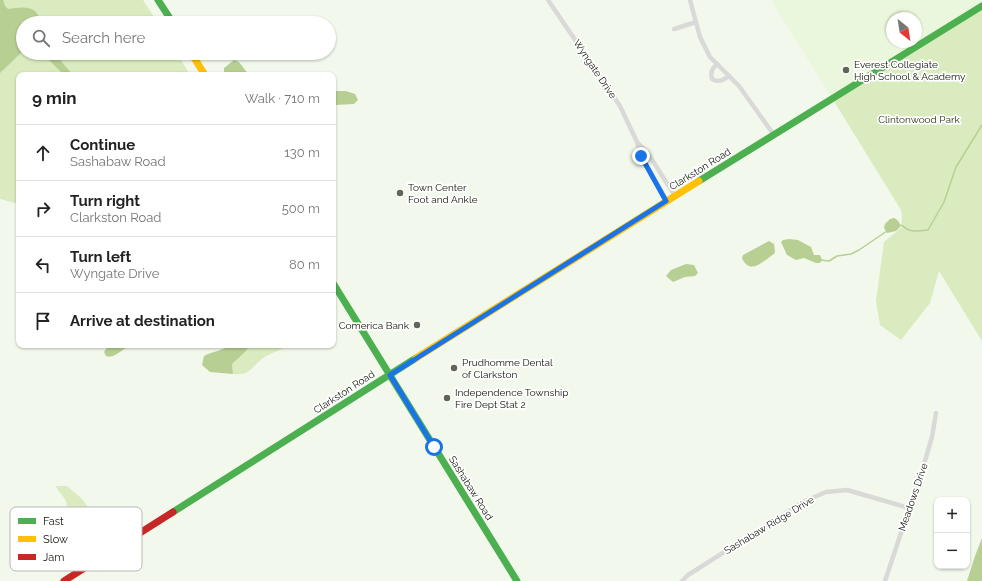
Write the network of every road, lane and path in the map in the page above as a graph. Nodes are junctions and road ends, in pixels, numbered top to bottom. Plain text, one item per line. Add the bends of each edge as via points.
1 (158, 0) edge
2 (548, 0) edge
3 (690, 0) edge
4 (982, 6) edge
5 (168, 16) edge
6 (696, 22) junction
7 (674, 29) dead end
8 (195, 60) edge
9 (717, 64) junction
10 (203, 72) edge
11 (729, 76) junction
12 (774, 135) junction
13 (637, 142) junction
14 (675, 196) junction
15 (666, 201) junction
16 (336, 288) edge
17 (390, 375) junction
18 (936, 413) dead end
19 (909, 508) junction
20 (142, 532) edge
21 (80, 571) edge
22 (64, 581) edge
23 (517, 581) edge
24 (682, 581) edge
25 (885, 581) edge

1 - 5 main road
2 - 13 street, Wyngate Drive via 613,95
3 - 6 street
4 - 12 main road, Clarkston Road
6 - 7 street
6 - 9 street via 710,57
8 - 10 main road
9 - 11 street
9 - 11 street via 710,74 712,79 716,82 722,81
11 - 12 street
12 - 14 main road, Clarkston Road
13 - 14 street, Wyngate Drive via 649,155
13 - 15 street, Wyngate Drive via 642,160
14 - 15 main road, Clarkston Road
15 - 17 main road, Clarkston Road
16 - 17 main road, Sashabaw Road
17 - 20 main road, Clarkston Road
17 - 23 main road, Sashabaw Road
18 - 19 street, Meadows Drive via 932,437
19 - 24 street, Sashabaw Ridge Drive via 847,490 826,492 805,501 766,525
19 - 25 street, Meadows Drive
21 - 22 main road, Clarkston Road

